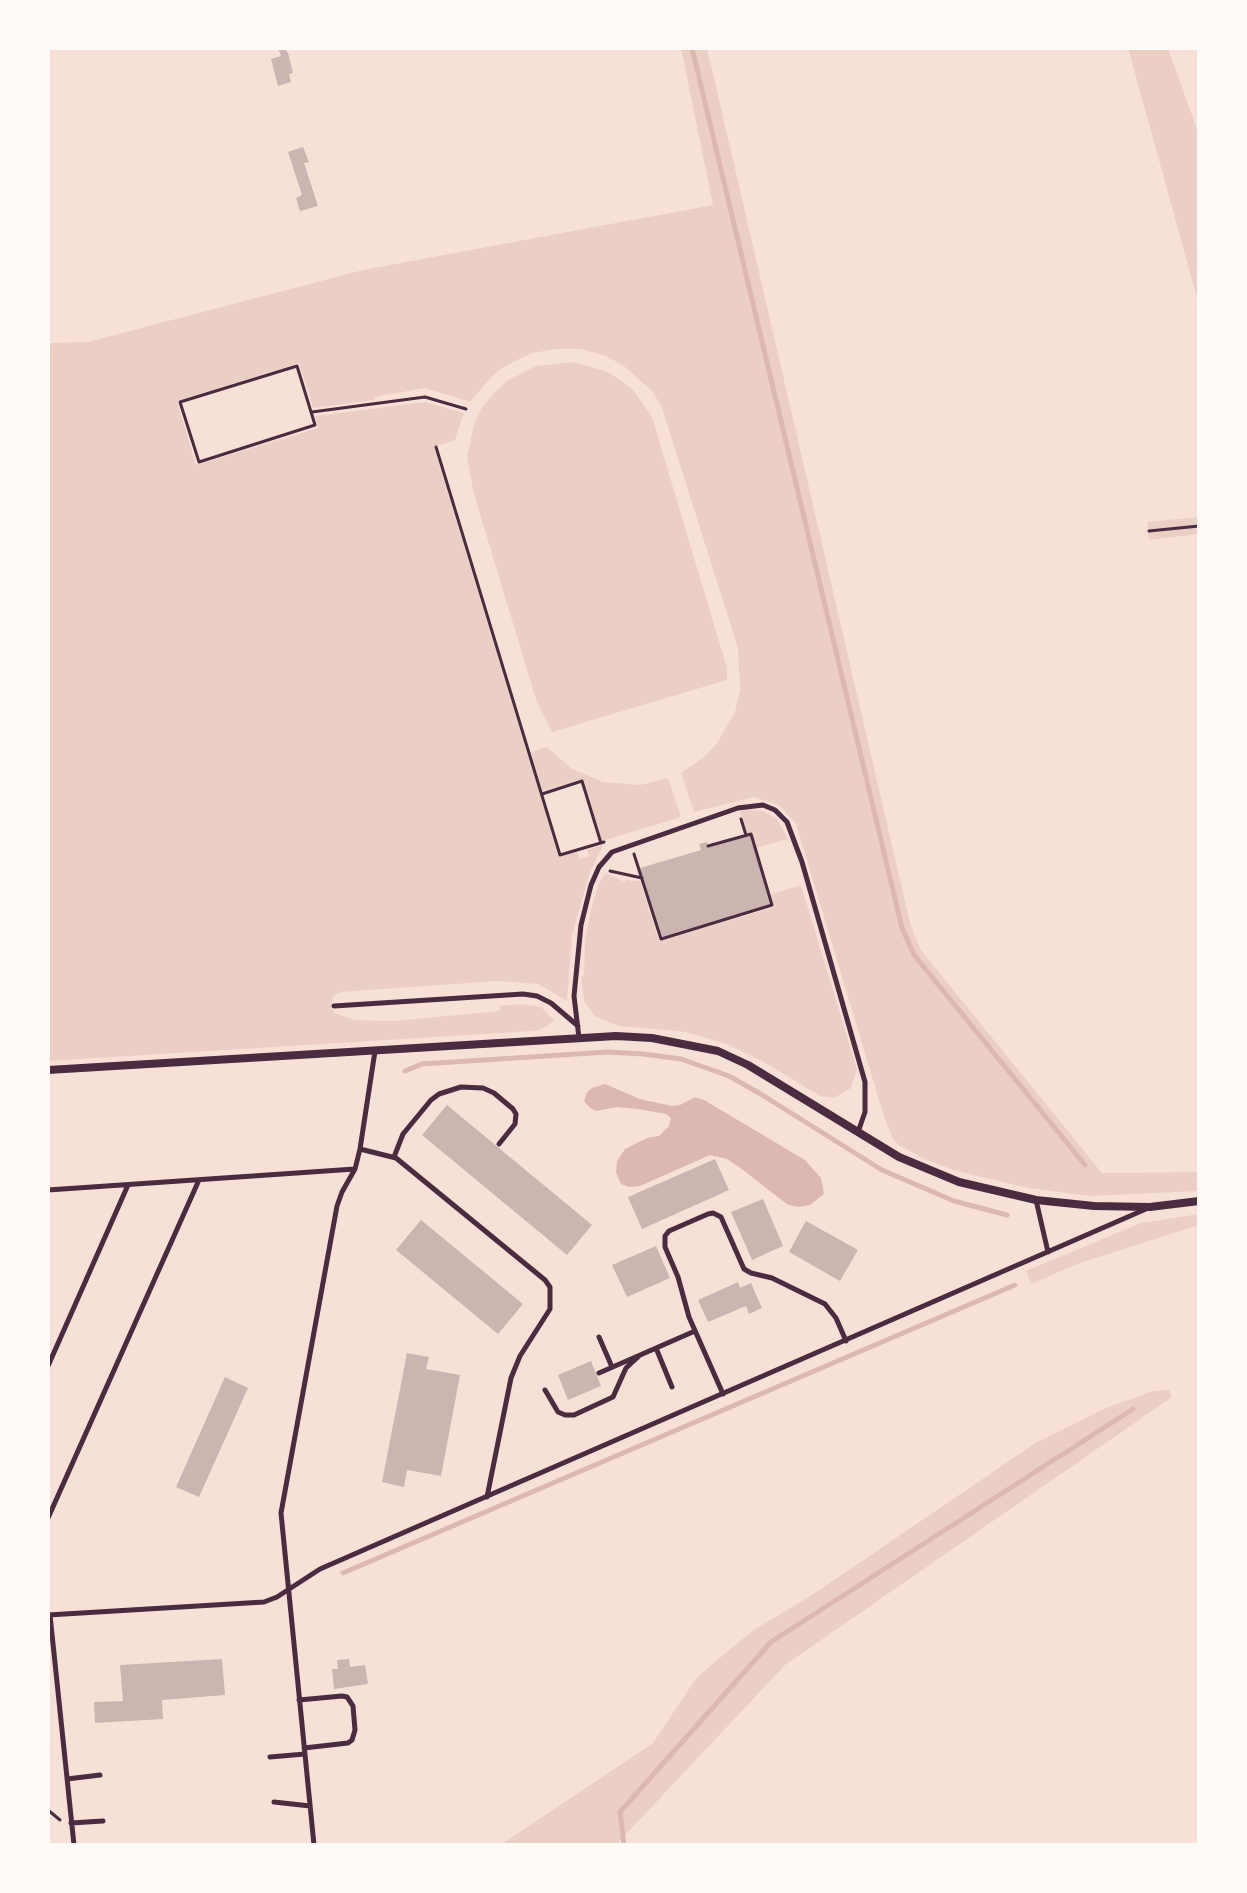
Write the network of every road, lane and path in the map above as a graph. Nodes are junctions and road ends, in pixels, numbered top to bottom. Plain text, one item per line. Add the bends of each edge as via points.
1 (466, 409) dead end
2 (311, 412) junction
3 (436, 447) dead end
4 (1199, 526) edge
5 (1149, 531) dead end
6 (542, 794) junction
7 (738, 808) junction
8 (746, 835) junction
9 (601, 843) junction
10 (631, 844) junction
11 (708, 846) dead end
12 (612, 852) junction
13 (599, 867) junction
14 (642, 878) junction
15 (334, 1006) dead end
16 (579, 1027) junction
17 (579, 1038) junction
18 (375, 1051) junction
19 (48, 1070) edge
20 (857, 1132) junction
21 (499, 1144) dead end
22 (360, 1149) junction
23 (394, 1157) junction
24 (355, 1169) junction
25 (199, 1180) junction
26 (128, 1185) junction
27 (48, 1190) edge
28 (1036, 1200) junction
29 (1199, 1201) edge
30 (1150, 1207) junction
31 (1048, 1252) junction
32 (695, 1331) junction
33 (599, 1337) dead end
34 (846, 1341) junction
35 (656, 1348) junction
36 (639, 1356) junction
37 (48, 1366) edge
38 (612, 1367) junction
39 (599, 1373) dead end
40 (672, 1387) dead end
41 (545, 1390) dead end
42 (723, 1394) junction
43 (487, 1497) junction
44 (48, 1518) edge
45 (288, 1590) junction
46 (49, 1615) edge
47 (299, 1700) junction
48 (304, 1751) junction
49 (270, 1757) dead end
50 (100, 1775) dead end
51 (67, 1779) junction
52 (274, 1802) dead end
53 (310, 1806) junction
54 (103, 1821) dead end
55 (71, 1823) junction
56 (74, 1845) edge
57 (314, 1845) edge

1 - 2 path via 425,397
2 - 2 path via 297,366 180,402 199,462 315,425
3 - 6 path
4 - 5 path
6 - 9 path via 560,855
6 - 9 path via 582,781
7 - 8 path
7 - 10 lane
7 - 20 lane via 763,805 775,810 794,833 865,1082 865,1112
8 - 11 path
8 - 14 path via 751,834 772,905 661,939
9 - 12 path
10 - 12 lane
10 - 14 path
12 - 13 lane
13 - 14 path
13 - 16 lane via 576,958
15 - 16 lane via 523,994 551,1003
16 - 17 lane
17 - 18 street
17 - 20 street via 652,1038 718,1051
18 - 19 street
18 - 22 lane
20 - 28 street via 928,1171
21 - 23 lane via 515,1124 513,1109 483,1088 461,1087 431,1100 403,1134
22 - 23 lane
22 - 24 lane
23 - 43 lane via 550,1287 550,1309 511,1378
24 - 25 lane
24 - 45 lane via 337,1206 283,1495
25 - 26 lane
25 - 44 lane
26 - 27 lane
26 - 37 lane
28 - 30 street
28 - 31 lane
29 - 30 street
30 - 31 lane
31 - 34 lane
32 - 34 lane via 664,1242 669,1231 713,1213 721,1217 744,1269 825,1304
32 - 35 lane
32 - 42 lane
33 - 38 lane
34 - 42 lane
35 - 36 lane
35 - 40 lane
36 - 38 lane
36 - 41 lane via 626,1368 613,1397 574,1415 558,1412
38 - 39 lane
42 - 43 lane
43 - 45 lane via 307,1575
45 - 46 lane via 264,1602
45 - 47 lane
46 - 51 lane
47 - 48 lane
47 - 48 lane via 342,1696 353,1706 352,1740
48 - 49 lane
48 - 53 lane
50 - 51 lane
51 - 55 lane
52 - 53 lane
53 - 57 lane
54 - 55 lane
55 - 56 lane

